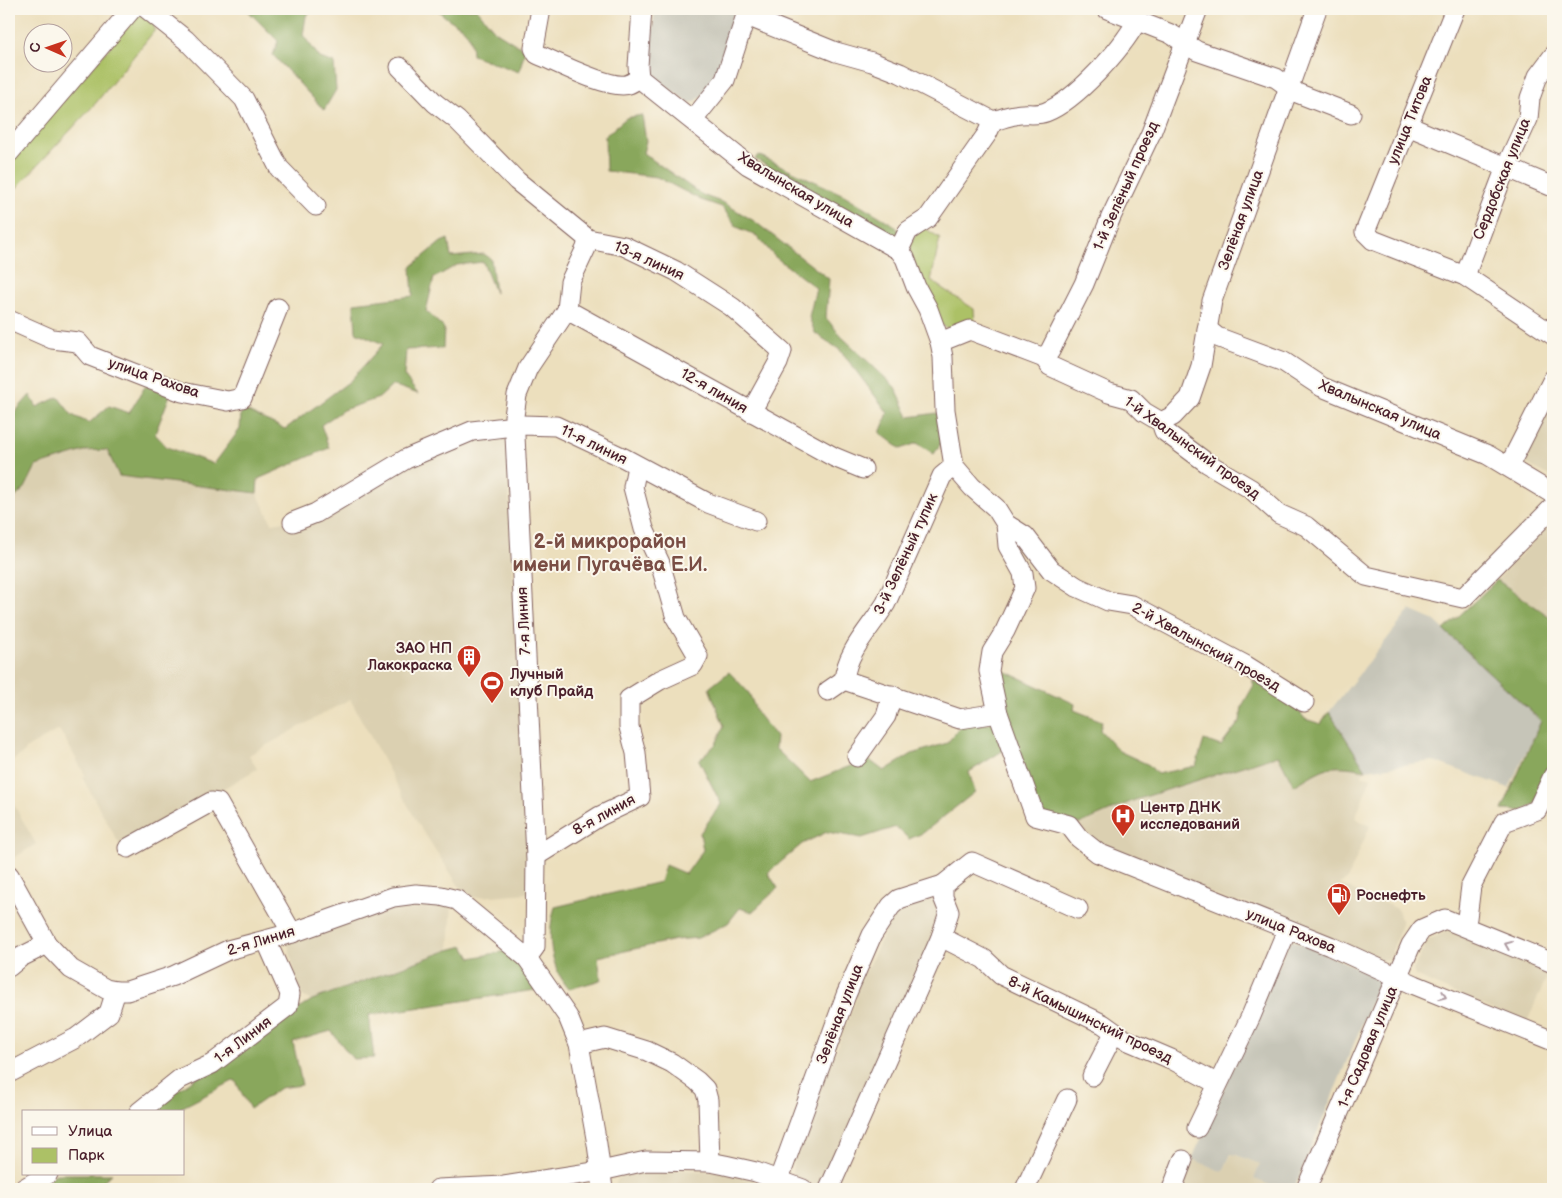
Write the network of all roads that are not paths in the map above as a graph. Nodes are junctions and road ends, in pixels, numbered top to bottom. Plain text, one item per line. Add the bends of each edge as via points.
1 (132, 9) edge
2 (147, 9) edge
3 (541, 9) edge
4 (642, 9) edge
5 (1107, 9) edge
6 (1198, 9) edge
7 (1316, 9) edge
8 (1455, 9) edge
9 (748, 12) edge
10 (1137, 21) junction
11 (1185, 42) junction
12 (1553, 56) edge
13 (400, 67) dead end
14 (639, 78) junction
15 (1289, 85) junction
16 (1351, 114) dead end
17 (693, 120) junction
18 (993, 120) junction
19 (1408, 126) junction
20 (9, 153) edge
21 (1506, 167) junction
22 (1553, 187) edge
23 (316, 206) dead end
24 (588, 239) junction
25 (899, 250) junction
26 (1465, 276) junction
27 (278, 308) dead end
28 (567, 310) junction
29 (9, 320) edge
30 (1207, 329) junction
31 (1553, 335) edge
32 (940, 342) junction
33 (1044, 358) junction
34 (1553, 379) edge
35 (750, 412) junction
36 (1161, 422) junction
37 (513, 427) junction
38 (637, 466) junction
39 (954, 466) junction
40 (1509, 466) junction
41 (863, 469) dead end
42 (1553, 494) edge
43 (1553, 506) edge
44 (756, 521) dead end
45 (293, 522) dead end
46 (1006, 524) junction
47 (844, 680) junction
48 (828, 691) dead end
49 (892, 695) junction
50 (1304, 702) dead end
51 (1000, 719) junction
52 (857, 757) dead end
53 (1553, 776) edge
54 (128, 848) dead end
55 (536, 856) junction
56 (9, 875) edge
57 (943, 885) junction
58 (1078, 909) dead end
59 (1464, 926) junction
60 (1287, 930) junction
61 (292, 932) junction
62 (941, 937) junction
63 (266, 940) junction
64 (47, 944) junction
65 (527, 958) junction
66 (1553, 963) edge
67 (9, 967) edge
68 (1398, 977) junction
69 (116, 991) junction
70 (1114, 1033) junction
71 (1553, 1042) edge
72 (579, 1044) junction
73 (9, 1074) edge
74 (1092, 1076) dead end
75 (1216, 1084) junction
76 (1067, 1099) dead end
77 (141, 1110) edge
78 (1197, 1128) dead end
79 (1183, 1160) dead end
80 (710, 1162) junction
81 (45, 1176) edge
82 (779, 1179) junction
83 (602, 1180) edge
84 (23, 1189) edge
85 (438, 1189) edge
86 (803, 1189) edge
87 (829, 1189) edge
88 (1025, 1189) edge
89 (1172, 1189) edge
90 (1306, 1189) edge

1 - 20 street
2 - 23 street via 186,40 244,99 279,168
3 - 14 street via 534,48 537,54 614,84 628,85
4 - 14 street
5 - 10 street
6 - 11 street, 1-й Зелёный проезд
7 - 15 street, Зелёная улица
8 - 19 street, улица Титова
9 - 17 street via 725,80
9 - 18 street via 836,52 900,73
10 - 11 street
10 - 18 street via 1093,76 1063,104 1043,113 1016,114
11 - 15 street via 1197,51
11 - 33 street, 1-й Зелёный проезд via 1151,133 1084,284
12 - 21 street, Сердобская улица via 1538,76 1530,98 1528,119
13 - 24 street, 13-я линия via 517,180
14 - 17 street, Хвалынская улица
15 - 16 street via 1297,93
15 - 30 street, Зелёная улица via 1212,301
17 - 25 street, Хвалынская улица via 748,165
18 - 25 street via 987,134 928,218 908,231
19 - 21 street
19 - 26 street, улица Титова via 1365,232 1373,240
21 - 22 street
21 - 26 street, Сердобская улица
24 - 28 street, 7-я Линия via 570,282
24 - 35 street, 13-я линия via 624,246 676,271 732,306 782,351
25 - 32 street
26 - 31 street
27 - 29 street, улица Рахова via 242,398 228,401 182,392 90,356 78,342 52,339
28 - 35 street, 12-я линия
28 - 37 street, 7-я Линия via 528,368 518,395
30 - 36 street, Зелёная улица via 1202,366 1190,398 1173,416
30 - 40 street, Хвалынская улица via 1218,337 1284,362 1322,387
32 - 33 street, 1-й Хвалынский проезд via 970,330
32 - 39 street via 945,410
33 - 36 street, 1-й Хвалынский проезд via 1050,366 1131,400
34 - 40 street
35 - 41 street, 12-я линия
36 - 43 street, 1-й Хвалынский проезд via 1164,431 1207,463 1252,489 1279,514 1306,526 1366,576 1463,598
37 - 38 street, 11-я линия via 556,426
37 - 45 street, 11-я линия via 472,431 415,456 316,513
37 - 55 street, 7-я Линия
38 - 44 street, 11-я линия via 708,503
38 - 55 street, 8-я линия via 633,487 644,529 660,564 676,618 698,656 693,665 629,699 629,727 636,753 640,797 600,816
39 - 46 street, 2-й Хвалынский проезд via 996,508
39 - 47 street, 3-й Зелёный тупик via 942,476 886,603 853,653 845,668
40 - 42 street, Хвалынская улица
46 - 50 street, 2-й Хвалынский проезд via 1026,536 1051,570 1077,587 1108,601 1132,605 1244,665
46 - 51 street via 1008,546 1023,573 1025,588 1006,631 992,652 989,671
47 - 48 street
47 - 49 street
49 - 51 street via 960,719
49 - 52 street via 886,716
51 - 60 street, улица Рахова via 1035,816 1069,825 1098,853
53 - 59 street via 1536,810 1504,822 1470,886
54 - 61 street via 210,802 218,803
55 - 65 street, 7-я Линия via 536,947
56 - 64 street
57 - 58 street, Зелёная улица via 972,862
57 - 62 street via 943,897 949,912
57 - 82 street, Зелёная улица via 899,899 872,935 846,995
66 -> 59 street
59 - 68 street, 1-я Садовая улица via 1445,919 1422,929 1411,945
60 - 68 street, улица Рахова
60 - 75 street via 1258,1000
61 - 63 street, 2-я Линия
61 - 65 street, 2-я Линия via 393,896 441,896 458,900 470,908
62 - 70 street, 8-й Камышинский проезд via 984,959 1000,976 1103,1024
62 - 87 street
63 - 69 street, 2-я Линия via 228,950 173,976 127,991
63 - 77 street, 1-я Линия via 290,994 288,1006 212,1064 180,1079
64 - 67 street
64 - 69 street via 71,969 106,989
65 - 72 street, 2-я Линия via 568,1017
68 -> 71 street, улица Рахова
68 - 90 street, 1-я Садовая улица
69 - 73 street via 109,1013 76,1038
70 - 74 street
70 - 75 street, 8-й Камышинский проезд
72 - 80 street via 605,1038 647,1051 672,1063 697,1081 705,1089 708,1100
72 - 83 street, 2-я Линия
75 - 78 street
76 - 88 street
79 - 89 street
80 - 82 street
80 - 83 street via 646,1160
81 - 84 street
82 - 86 street
83 - 85 street

